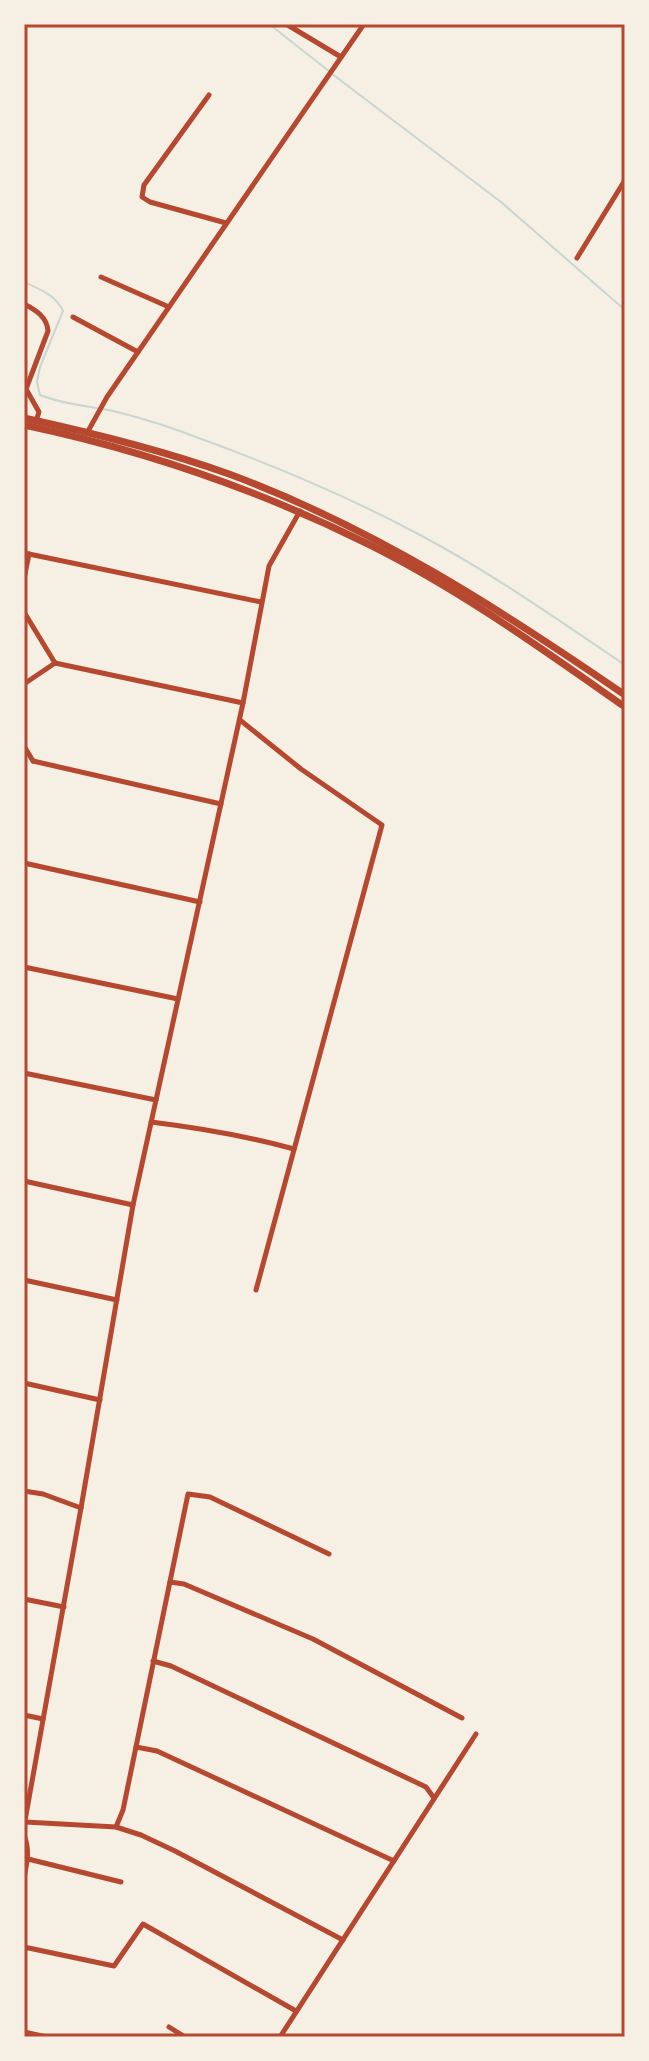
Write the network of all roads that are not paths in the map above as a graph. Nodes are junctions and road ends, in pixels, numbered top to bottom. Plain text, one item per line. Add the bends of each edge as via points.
1 (286, 24) edge
2 (364, 24) edge
3 (341, 57) junction
4 (209, 95) dead end
5 (625, 180) edge
6 (227, 223) junction
7 (577, 258) dead end
8 (101, 277) dead end
9 (24, 304) edge
10 (169, 307) junction
11 (73, 317) dead end
12 (138, 352) junction
13 (24, 418) edge
14 (36, 421) junction
15 (24, 425) edge
16 (86, 435) junction
17 (301, 509) junction
18 (27, 553) edge
19 (24, 579) edge
20 (261, 602) junction
21 (24, 612) edge
22 (55, 663) junction
23 (24, 684) edge
24 (625, 695) edge
25 (243, 703) junction
26 (625, 707) edge
27 (240, 720) junction
28 (24, 746) edge
29 (33, 761) junction
30 (24, 767) edge
31 (221, 804) junction
32 (24, 863) edge
33 (200, 902) junction
34 (24, 967) edge
35 (178, 999) junction
36 (24, 1073) edge
37 (156, 1100) junction
38 (151, 1122) junction
39 (294, 1149) junction
40 (24, 1181) edge
41 (133, 1205) junction
42 (24, 1280) edge
43 (256, 1290) dead end
44 (117, 1300) junction
45 (24, 1383) edge
46 (100, 1400) junction
47 (24, 1491) edge
48 (81, 1508) junction
49 (329, 1554) dead end
50 (170, 1582) junction
51 (24, 1599) edge
52 (64, 1607) junction
53 (153, 1661) junction
54 (24, 1715) edge
55 (462, 1718) dead end
56 (43, 1719) junction
57 (476, 1734) dead end
58 (136, 1747) junction
59 (434, 1798) junction
60 (24, 1824) edge
61 (116, 1827) junction
62 (24, 1836) edge
63 (28, 1859) junction
64 (394, 1861) junction
65 (24, 1875) edge
66 (121, 1882) dead end
67 (343, 1940) junction
68 (24, 1947) edge
69 (296, 2011) junction
70 (169, 2027) dead end
71 (24, 2032) edge
72 (47, 2037) edge
73 (185, 2037) edge
74 (280, 2037) edge

1 - 3 street
2 - 3 street
3 - 6 street
4 - 6 street via 144,185 142,197
5 - 7 street
6 - 10 street
8 - 10 street
9 - 14 street via 48,324 26,389 39,412
10 - 12 street
11 - 12 street
12 - 16 street
13 - 14 main road
14 - 16 main road
15 - 16 main road
16 - 17 main road
17 - 20 street via 269,566
17 - 24 main road via 384,543 469,591
17 - 26 main road via 437,582
18 - 19 street
18 - 20 street
20 - 25 street
21 - 22 street
22 - 23 street
22 - 25 street
25 - 27 street
27 - 31 street
27 - 39 street via 382,825
28 - 29 street
29 - 30 street
29 - 31 street
31 - 33 street
32 - 33 street
33 - 35 street
34 - 35 street
35 - 37 street
36 - 37 street
37 - 38 street
38 - 39 street via 218,1130
38 - 41 street
39 - 43 street
40 - 41 street
41 - 44 street
42 - 44 street
44 - 46 street
45 - 46 street
46 - 48 street
47 - 48 street
48 - 52 street
49 - 50 street via 210,1497 188,1494
50 - 53 street
50 - 55 street via 313,1639
51 - 52 street
52 - 56 street
53 - 58 street
53 - 59 street via 426,1787
54 - 56 street
56 - 60 street
57 - 59 street
58 - 61 street
58 - 64 street via 157,1751
59 - 64 street
60 - 61 street
61 - 67 street via 175,1851
62 - 63 street
63 - 65 street
63 - 66 street
64 - 67 street
67 - 69 street
68 - 69 street via 114,1966 143,1924
69 - 74 street
70 - 73 street
71 - 72 street

